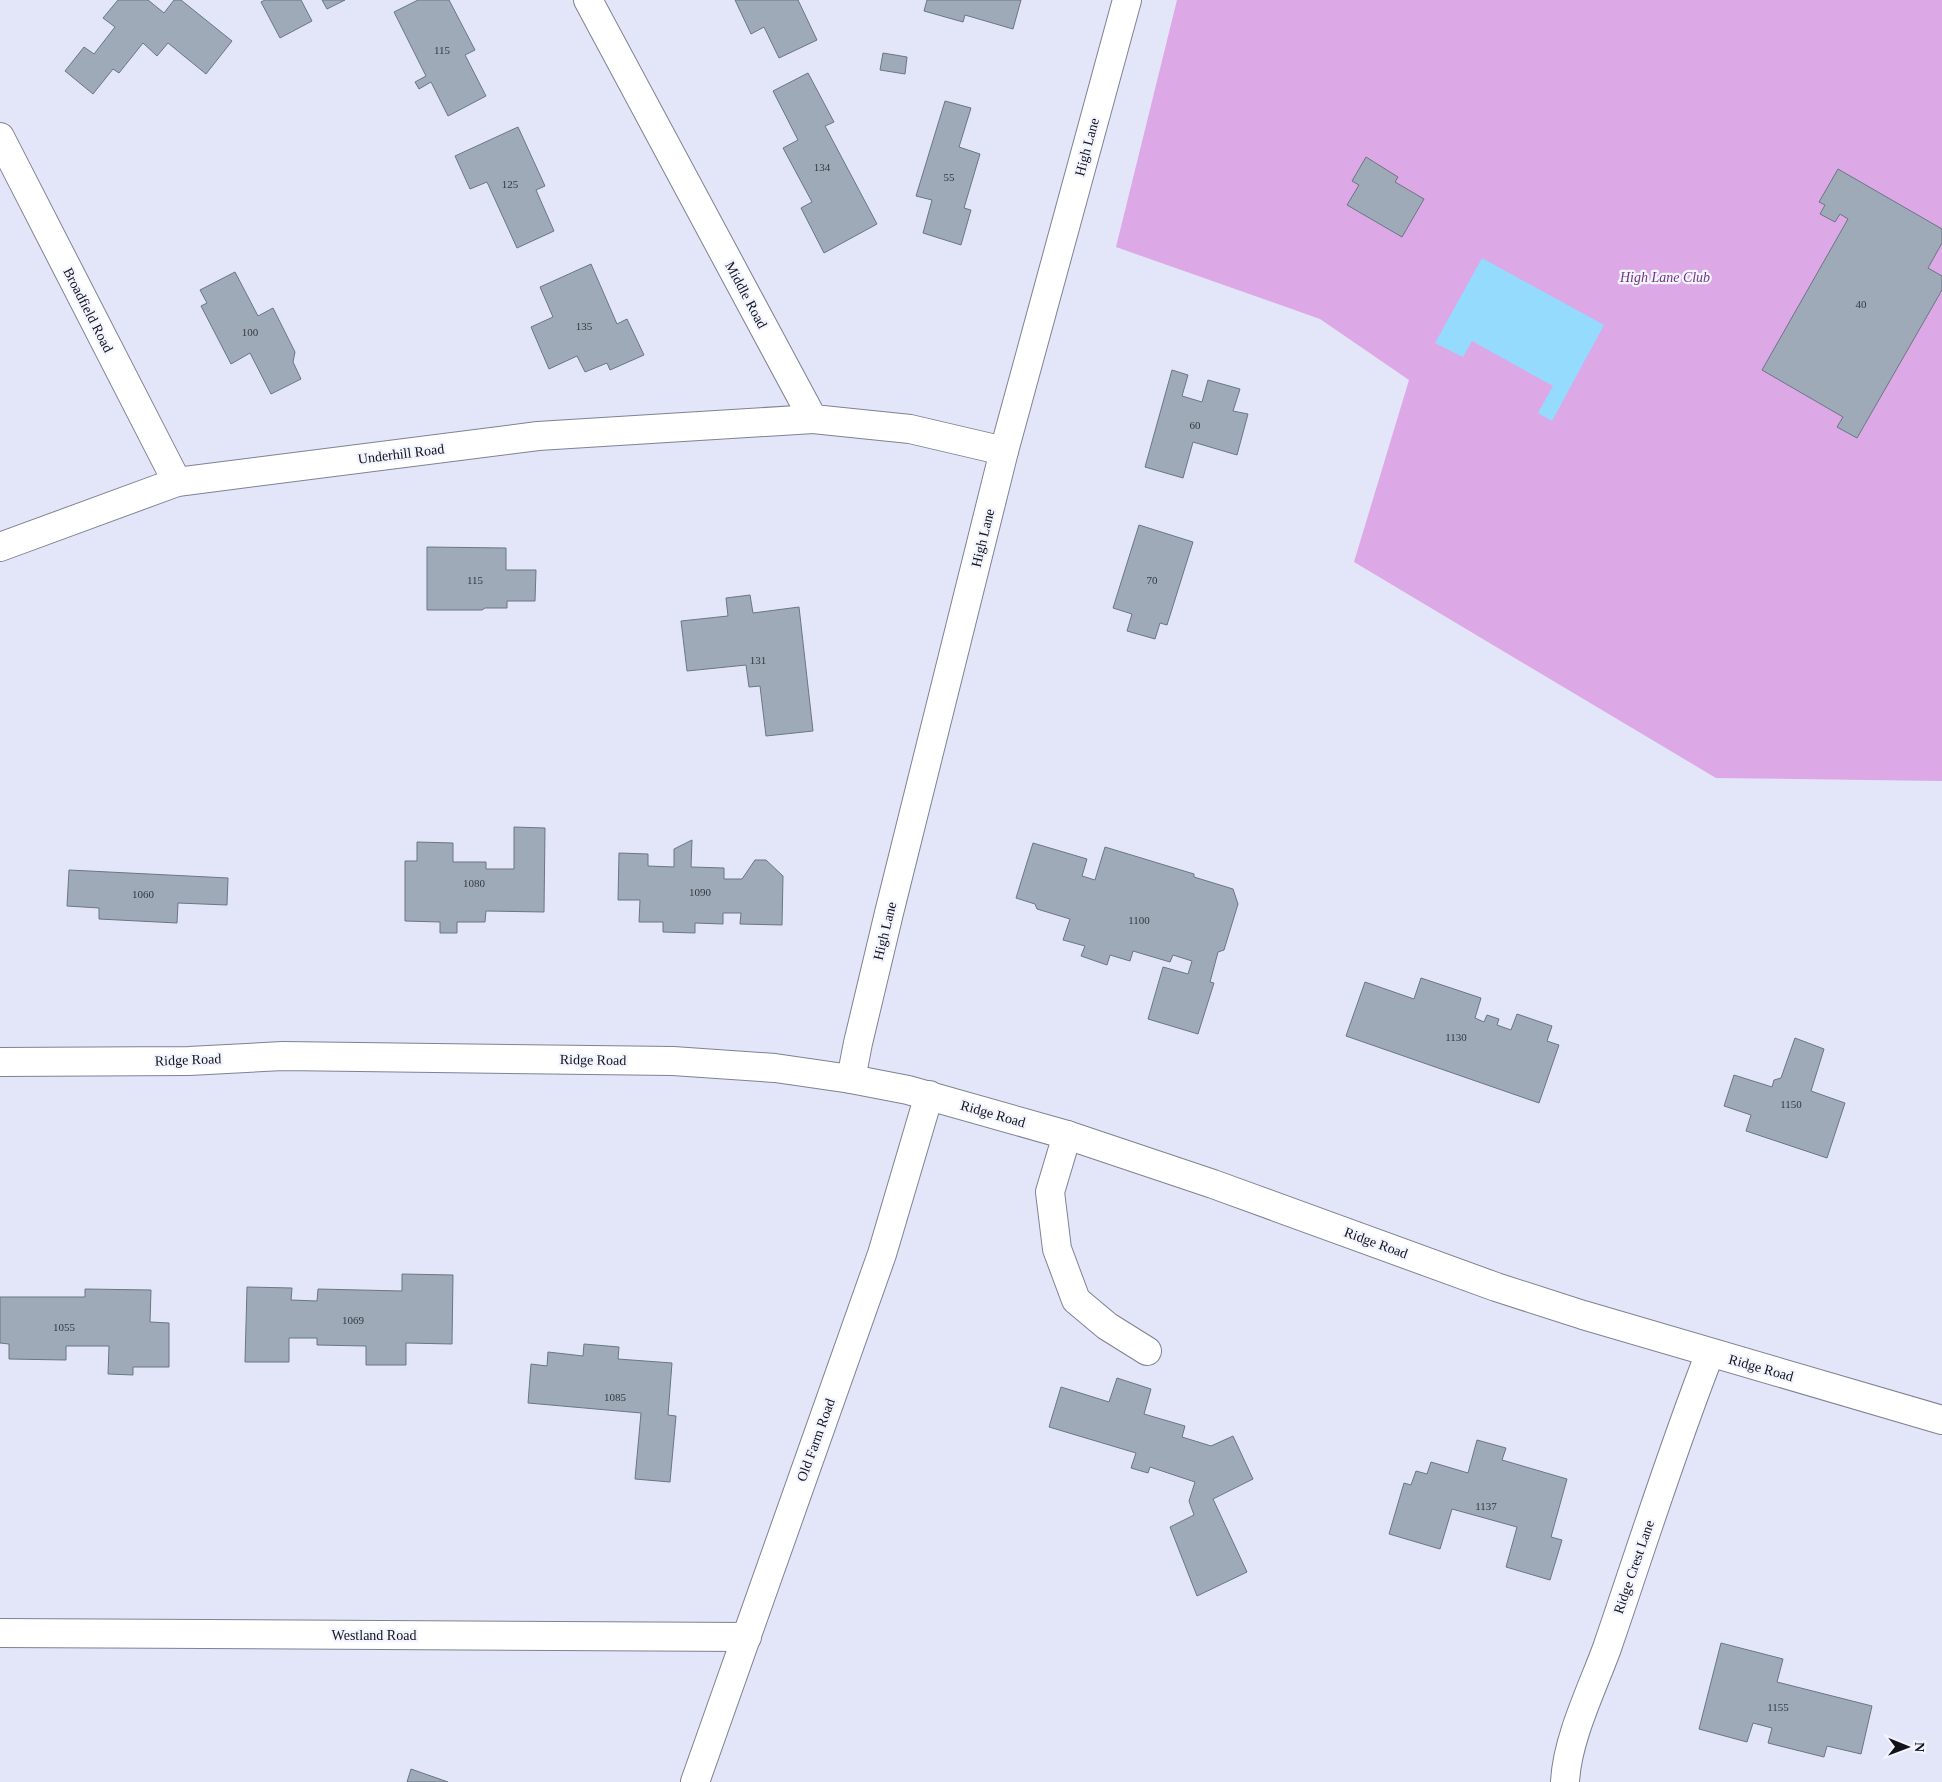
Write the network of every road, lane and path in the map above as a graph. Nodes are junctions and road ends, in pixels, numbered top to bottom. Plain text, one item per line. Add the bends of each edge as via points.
1 (588, 0) edge
2 (1127, 0) edge
3 (0, 137) edge
4 (813, 419) junction
5 (1004, 451) junction
6 (177, 482) junction
7 (0, 547) edge
8 (0, 1062) edge
9 (851, 1079) junction
10 (929, 1095) junction
11 (1067, 1135) junction
12 (1147, 1351) dead end
13 (1710, 1353) junction
14 (1942, 1420) edge
15 (0, 1634) edge
16 (747, 1637) junction
17 (695, 1782) edge
18 (1565, 1782) edge

1 - 4 street, Middle Road
2 - 5 street, High Lane
3 - 6 street, Broadfield Road
4 - 5 street via 910,429
4 - 6 street, Underhill Road via 538,436
5 - 9 street, High Lane
6 - 7 street, Underhill Road
8 - 9 street, Ridge Road via 189,1061 284,1056 673,1060 775,1068
9 - 10 street, Ridge Road
10 - 11 street, Ridge Road
10 - 16 street, Old Farm Road via 882,1254
11 - 12 street via 1050,1192 1057,1248 1076,1300 1107,1326
11 - 13 street, Ridge Road via 1213,1184 1496,1287
13 - 14 street, Ridge Road
13 - 18 street, Ridge Crest Lane via 1576,1730
15 - 16 street, Westland Road
16 - 17 street, Old Farm Road

